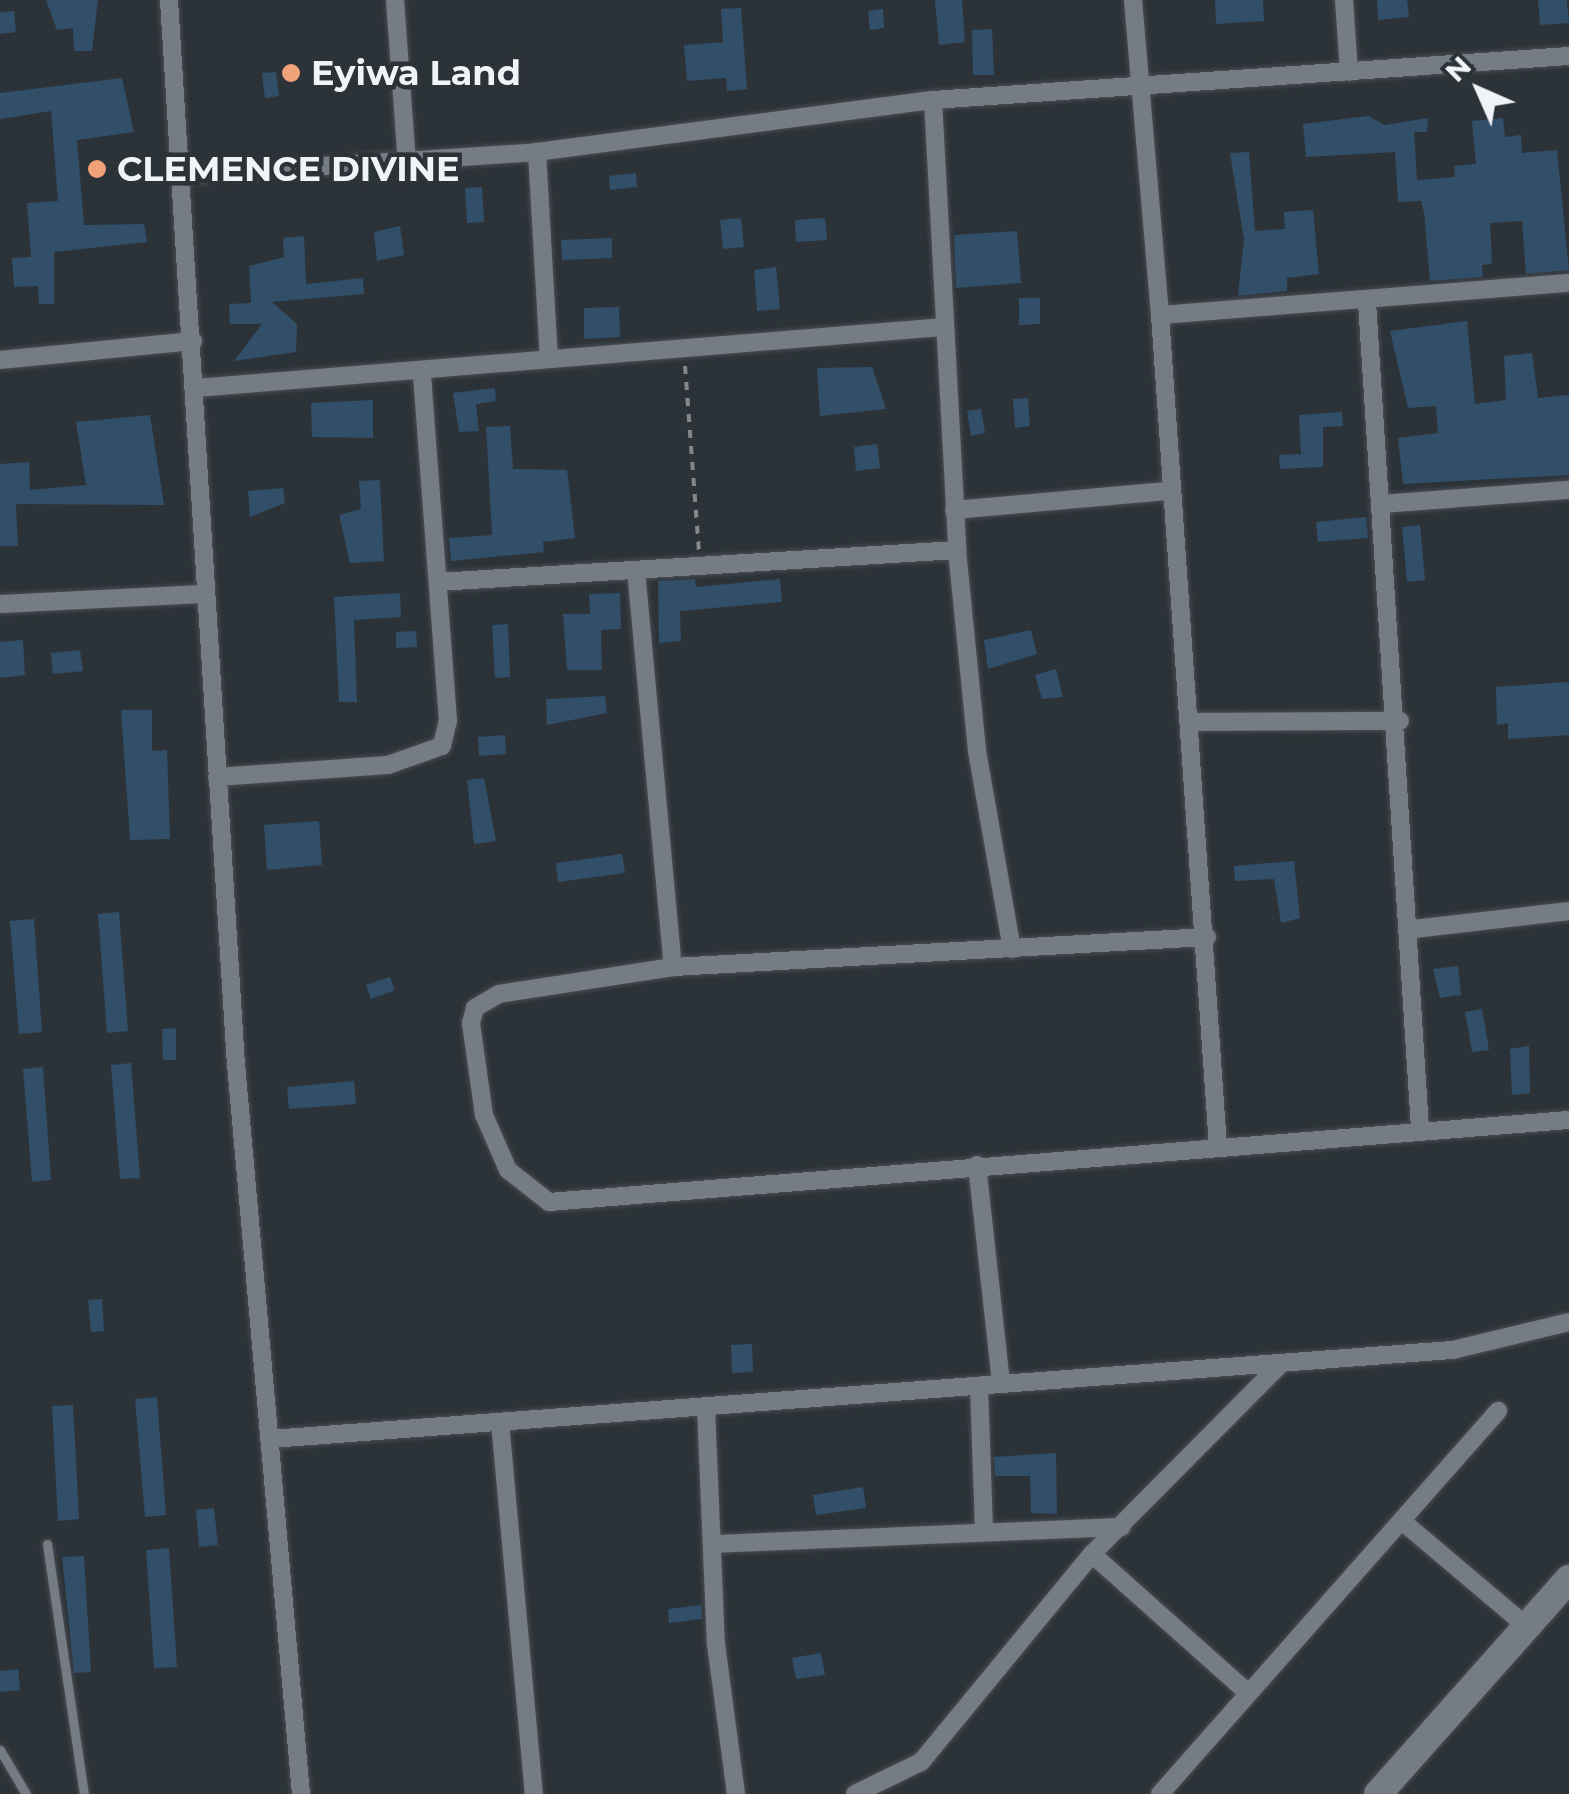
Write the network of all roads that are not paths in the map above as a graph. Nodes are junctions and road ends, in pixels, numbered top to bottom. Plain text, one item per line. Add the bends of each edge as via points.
1 (169, 0) edge
2 (396, 0) edge
3 (1133, 0) edge
4 (1344, 0) edge
5 (1569, 56) edge
6 (1349, 72) junction
7 (1138, 86) junction
8 (934, 100) junction
9 (537, 152) junction
10 (407, 162) junction
11 (185, 175) junction
12 (1569, 282) edge
13 (1367, 302) junction
14 (1160, 315) junction
15 (942, 326) junction
16 (193, 341) junction
17 (549, 358) junction
18 (0, 360) edge
19 (422, 375) junction
20 (196, 388) junction
21 (1569, 490) edge
22 (1167, 491) junction
23 (1381, 504) junction
24 (954, 510) junction
25 (957, 550) junction
26 (636, 570) junction
27 (438, 582) junction
28 (204, 594) junction
29 (0, 604) edge
30 (1190, 722) junction
31 (1400, 722) junction
32 (217, 776) junction
33 (1569, 911) edge
34 (1414, 929) junction
35 (1207, 936) junction
36 (1012, 949) junction
37 (673, 967) junction
38 (1569, 1120) edge
39 (1420, 1128) junction
40 (1218, 1146) junction
41 (977, 1165) junction
42 (1569, 1322) edge
43 (1282, 1362) junction
44 (1001, 1384) junction
45 (979, 1386) junction
46 (706, 1408) junction
47 (1498, 1411) dead end
48 (500, 1422) junction
49 (271, 1439) junction
50 (1402, 1522) junction
51 (984, 1526) junction
52 (1122, 1527) junction
53 (47, 1544) dead end
54 (714, 1544) junction
55 (1092, 1554) junction
56 (1569, 1579) edge
57 (1526, 1626) junction
58 (1246, 1691) junction
59 (0, 1750) edge
60 (26, 1794) edge
61 (84, 1794) edge
62 (301, 1794) edge
63 (534, 1794) edge
64 (736, 1794) edge
65 (855, 1794) edge
66 (1160, 1794) edge
67 (1378, 1794) edge

1 - 11 street
2 - 10 street
3 - 7 street
4 - 6 street
5 - 6 street
6 - 7 street
7 - 8 street
7 - 14 street
8 - 9 street
8 - 15 street
9 - 10 street
9 - 17 street
10 - 11 street
11 - 16 street
12 - 13 street
13 - 14 street
13 - 23 street
14 - 22 street
15 - 17 street
15 - 24 street
16 - 18 street
16 - 20 street
17 - 19 street
19 - 20 street
19 - 27 street
20 - 28 street
21 - 23 street
22 - 24 street
22 - 30 street
23 - 31 street
24 - 25 street
25 - 26 street
25 - 36 street via 977,751
26 - 27 street
26 - 37 street
27 - 32 street via 448,721 436,753
28 - 29 street
28 - 32 street
30 - 31 street
30 - 35 street
31 - 34 street
32 - 49 street
33 - 34 street
34 - 39 street
35 - 36 street
35 - 40 street
36 - 37 street
37 - 41 street via 499,994 475,1008 484,1115 508,1170 536,1199
38 - 39 street
39 - 40 street
40 - 41 street
41 - 44 street
42 - 43 street via 1452,1350
43 - 44 street
43 - 52 street
44 - 45 street
45 - 46 street
45 - 51 street
46 - 48 street
46 - 54 street
47 - 50 street
48 - 49 street
48 - 63 street
49 - 62 street
50 - 57 street
50 - 58 street
51 - 52 street
51 - 54 street via 899,1541
52 - 55 street
53 - 61 lane
54 - 64 street
55 - 58 street
55 - 65 street via 921,1762
56 - 57 street
57 - 67 street
58 - 66 street
59 - 60 lane

